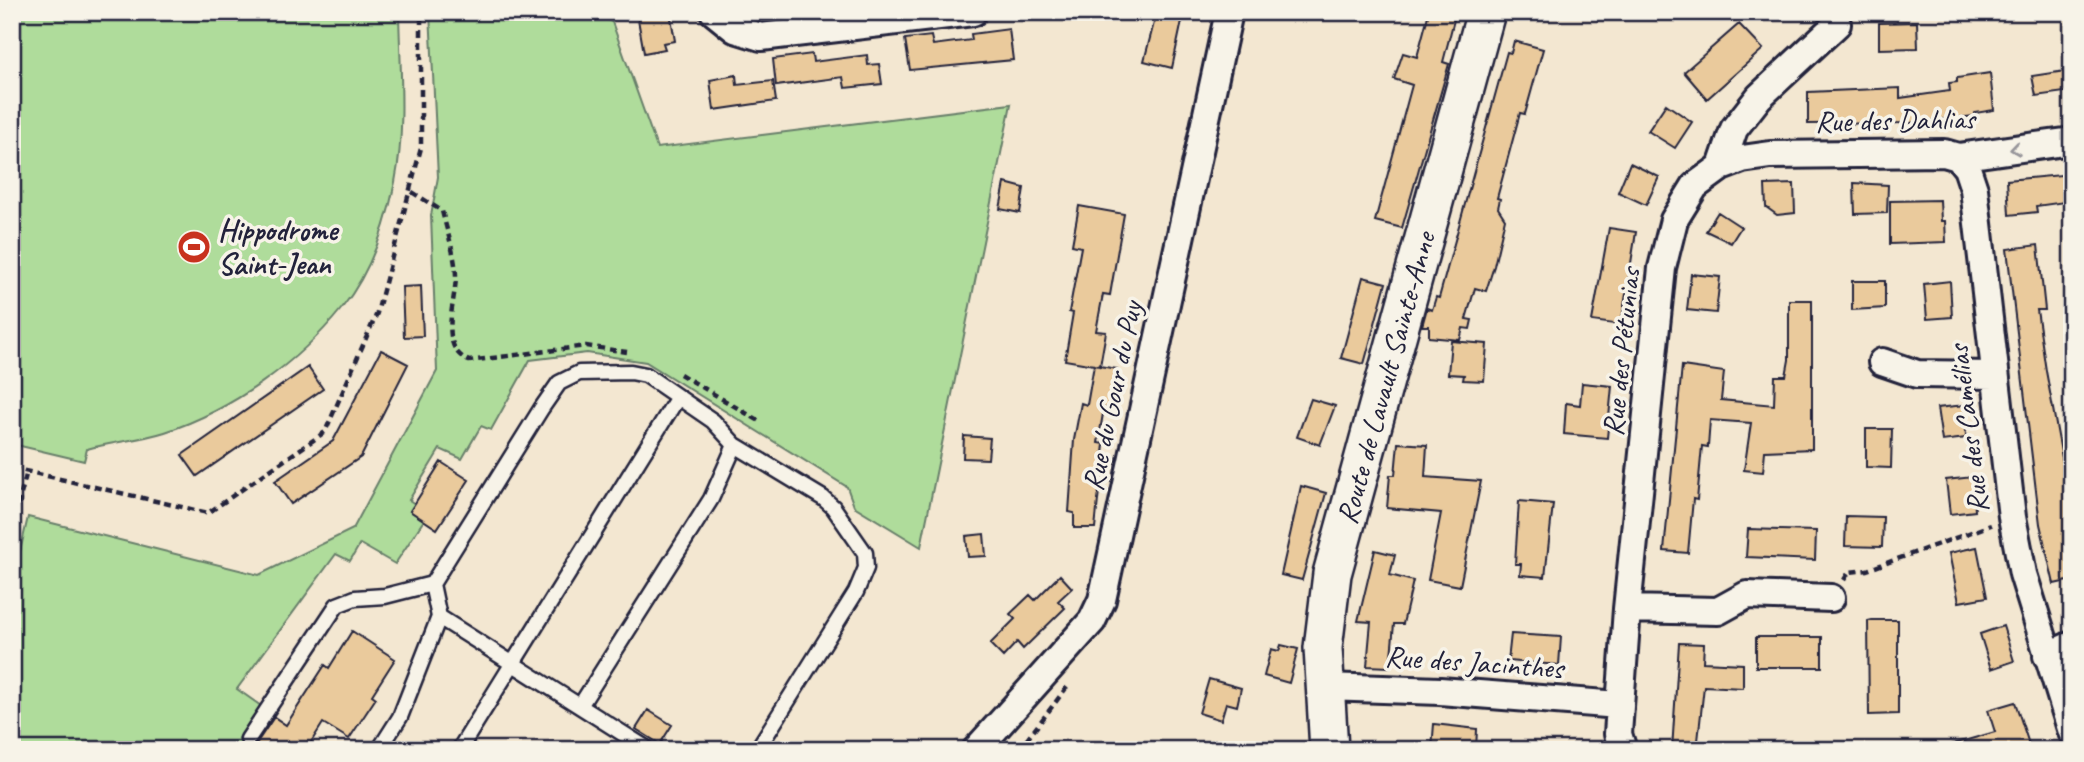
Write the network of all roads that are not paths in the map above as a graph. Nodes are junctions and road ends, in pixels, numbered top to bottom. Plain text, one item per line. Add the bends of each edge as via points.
1 (714, 12) edge
2 (973, 12) edge
3 (1229, 12) edge
4 (1486, 12) edge
5 (1837, 24) dead end
6 (2072, 141) edge
7 (1958, 157) junction
8 (1721, 167) junction
9 (1882, 362) dead end
10 (1995, 374) junction
11 (678, 397) junction
12 (735, 445) junction
13 (432, 584) junction
14 (1831, 598) road end
15 (1627, 609) junction
16 (439, 617) junction
17 (2072, 645) edge
18 (2047, 656) junction
19 (514, 664) junction
20 (1325, 687) junction
21 (1619, 705) junction
22 (580, 706) junction
23 (2072, 732) edge
24 (248, 738) dead end
25 (633, 745) edge
26 (379, 750) edge
27 (459, 750) edge
28 (649, 750) edge
29 (757, 750) edge
30 (976, 750) edge
31 (1329, 750) edge
32 (1623, 750) edge

1 - 2 street via 735,29 761,37
3 - 30 street, Rue du Gour du Puy via 1102,600 1092,621
4 - 20 street, Route de Lavault Sainte-Anne via 1332,574 1323,648
5 - 8 street via 1759,97 1734,129
6 -> 7 street, Rue des Dahlias
7 - 8 street, Rue des Dahlias via 1944,153 1770,155
7 - 10 street, Rue des Camélias via 1968,168 1974,189
8 - 15 street, Rue des Pétunias via 1695,186 1674,220 1662,268
9 - 10 street via 1917,374
10 - 18 street, Rue des Camélias via 2012,517
11 - 12 lane via 713,421
11 - 13 lane via 646,375 631,372 579,373 559,383
11 - 19 lane
12 - 22 lane via 711,499
12 - 29 lane via 823,498 865,553 866,568 856,592
13 - 16 lane
13 - 24 lane via 337,605
14 - 15 street via 1747,595 1718,611
15 - 21 street, Rue des Pétunias
16 - 19 lane
16 - 26 lane via 400,717
17 - 18 street
18 - 23 street, Rue des Camélias
19 - 22 lane
19 - 27 lane
20 - 21 street, Rue des Jacinthes
20 - 31 street, Route de Lavault Sainte-Anne
21 - 32 street, Rue des Pétunias via 1618,734
22 - 25 lane
25 - 28 lane

